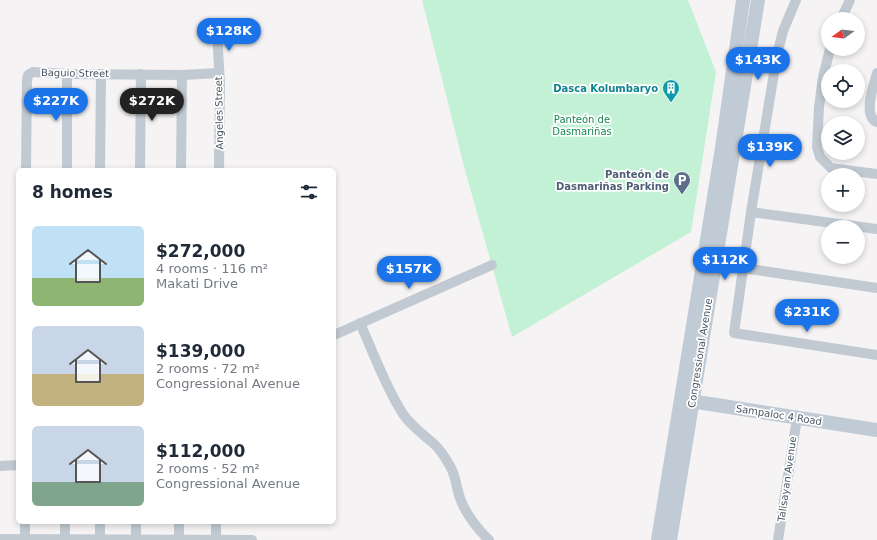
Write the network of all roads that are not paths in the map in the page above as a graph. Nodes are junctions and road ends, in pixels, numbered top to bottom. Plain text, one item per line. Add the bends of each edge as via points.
1 (743, 0) edge
2 (758, 0) edge
3 (796, 0) edge
4 (850, 0) edge
5 (844, 12) edge
6 (217, 32) dead end
7 (828, 56) edge
8 (219, 73) junction
9 (877, 73) edge
10 (68, 74) junction
11 (101, 74) junction
12 (141, 74) junction
13 (182, 75) junction
14 (877, 122) edge
15 (26, 168) edge
16 (67, 168) edge
17 (100, 168) edge
18 (140, 168) edge
19 (181, 168) edge
20 (219, 168) edge
21 (877, 174) edge
22 (751, 212) junction
23 (877, 229) edge
24 (492, 265) dead end
25 (715, 266) junction
26 (744, 268) junction
27 (877, 288) edge
28 (360, 323) junction
29 (336, 334) edge
30 (877, 355) edge
31 (686, 401) junction
32 (797, 418) junction
33 (877, 430) edge
34 (16, 465) edge
35 (0, 466) edge
36 (25, 524) edge
37 (65, 524) edge
38 (100, 524) edge
39 (136, 524) edge
40 (179, 524) edge
41 (216, 524) edge
42 (0, 539) edge
43 (24, 540) edge
44 (65, 540) edge
45 (100, 540) edge
46 (136, 540) edge
47 (179, 540) edge
48 (216, 540) edge
49 (252, 540) edge
50 (489, 540) edge
51 (658, 540) edge
52 (670, 540) edge
53 (778, 540) edge

1 - 31 main road, Congressional Avenue
2 - 25 main road, Congressional Avenue
3 - 22 street via 783,31 777,55
4 - 5 street
6 - 8 street, Angeles Street
7 - 21 street via 819,107 817,147 820,157 831,168
8 - 13 street, Baguio Street
8 - 20 street, Angeles Street
9 - 14 street via 869,107 870,116
10 - 11 street, Baguio Street
10 - 15 street, Baguio Street via 33,72 28,75
10 - 16 street
11 - 12 street, Baguio Street
11 - 17 street
12 - 13 street, Baguio Street
12 - 18 street
13 - 19 street
22 - 23 street
22 - 26 street
24 - 28 street
25 - 26 street
25 - 31 main road, Congressional Avenue
26 - 27 street
26 - 30 street via 734,333
28 - 29 street
28 - 50 street via 392,395 404,415 435,445 450,466 465,509
31 - 32 main road, Sampaloc 4 Road
31 - 51 main road, Congressional Avenue
31 - 52 main road, Congressional Avenue
32 - 33 main road, Sampaloc 4 Road
32 - 53 street, Talisayan Avenue
34 - 35 street
36 - 43 street
37 - 44 street
38 - 45 street
39 - 46 street
40 - 47 street
41 - 48 street
42 - 43 street
43 - 44 street
44 - 45 street
45 - 46 street
46 - 47 street
47 - 48 street
48 - 49 street

